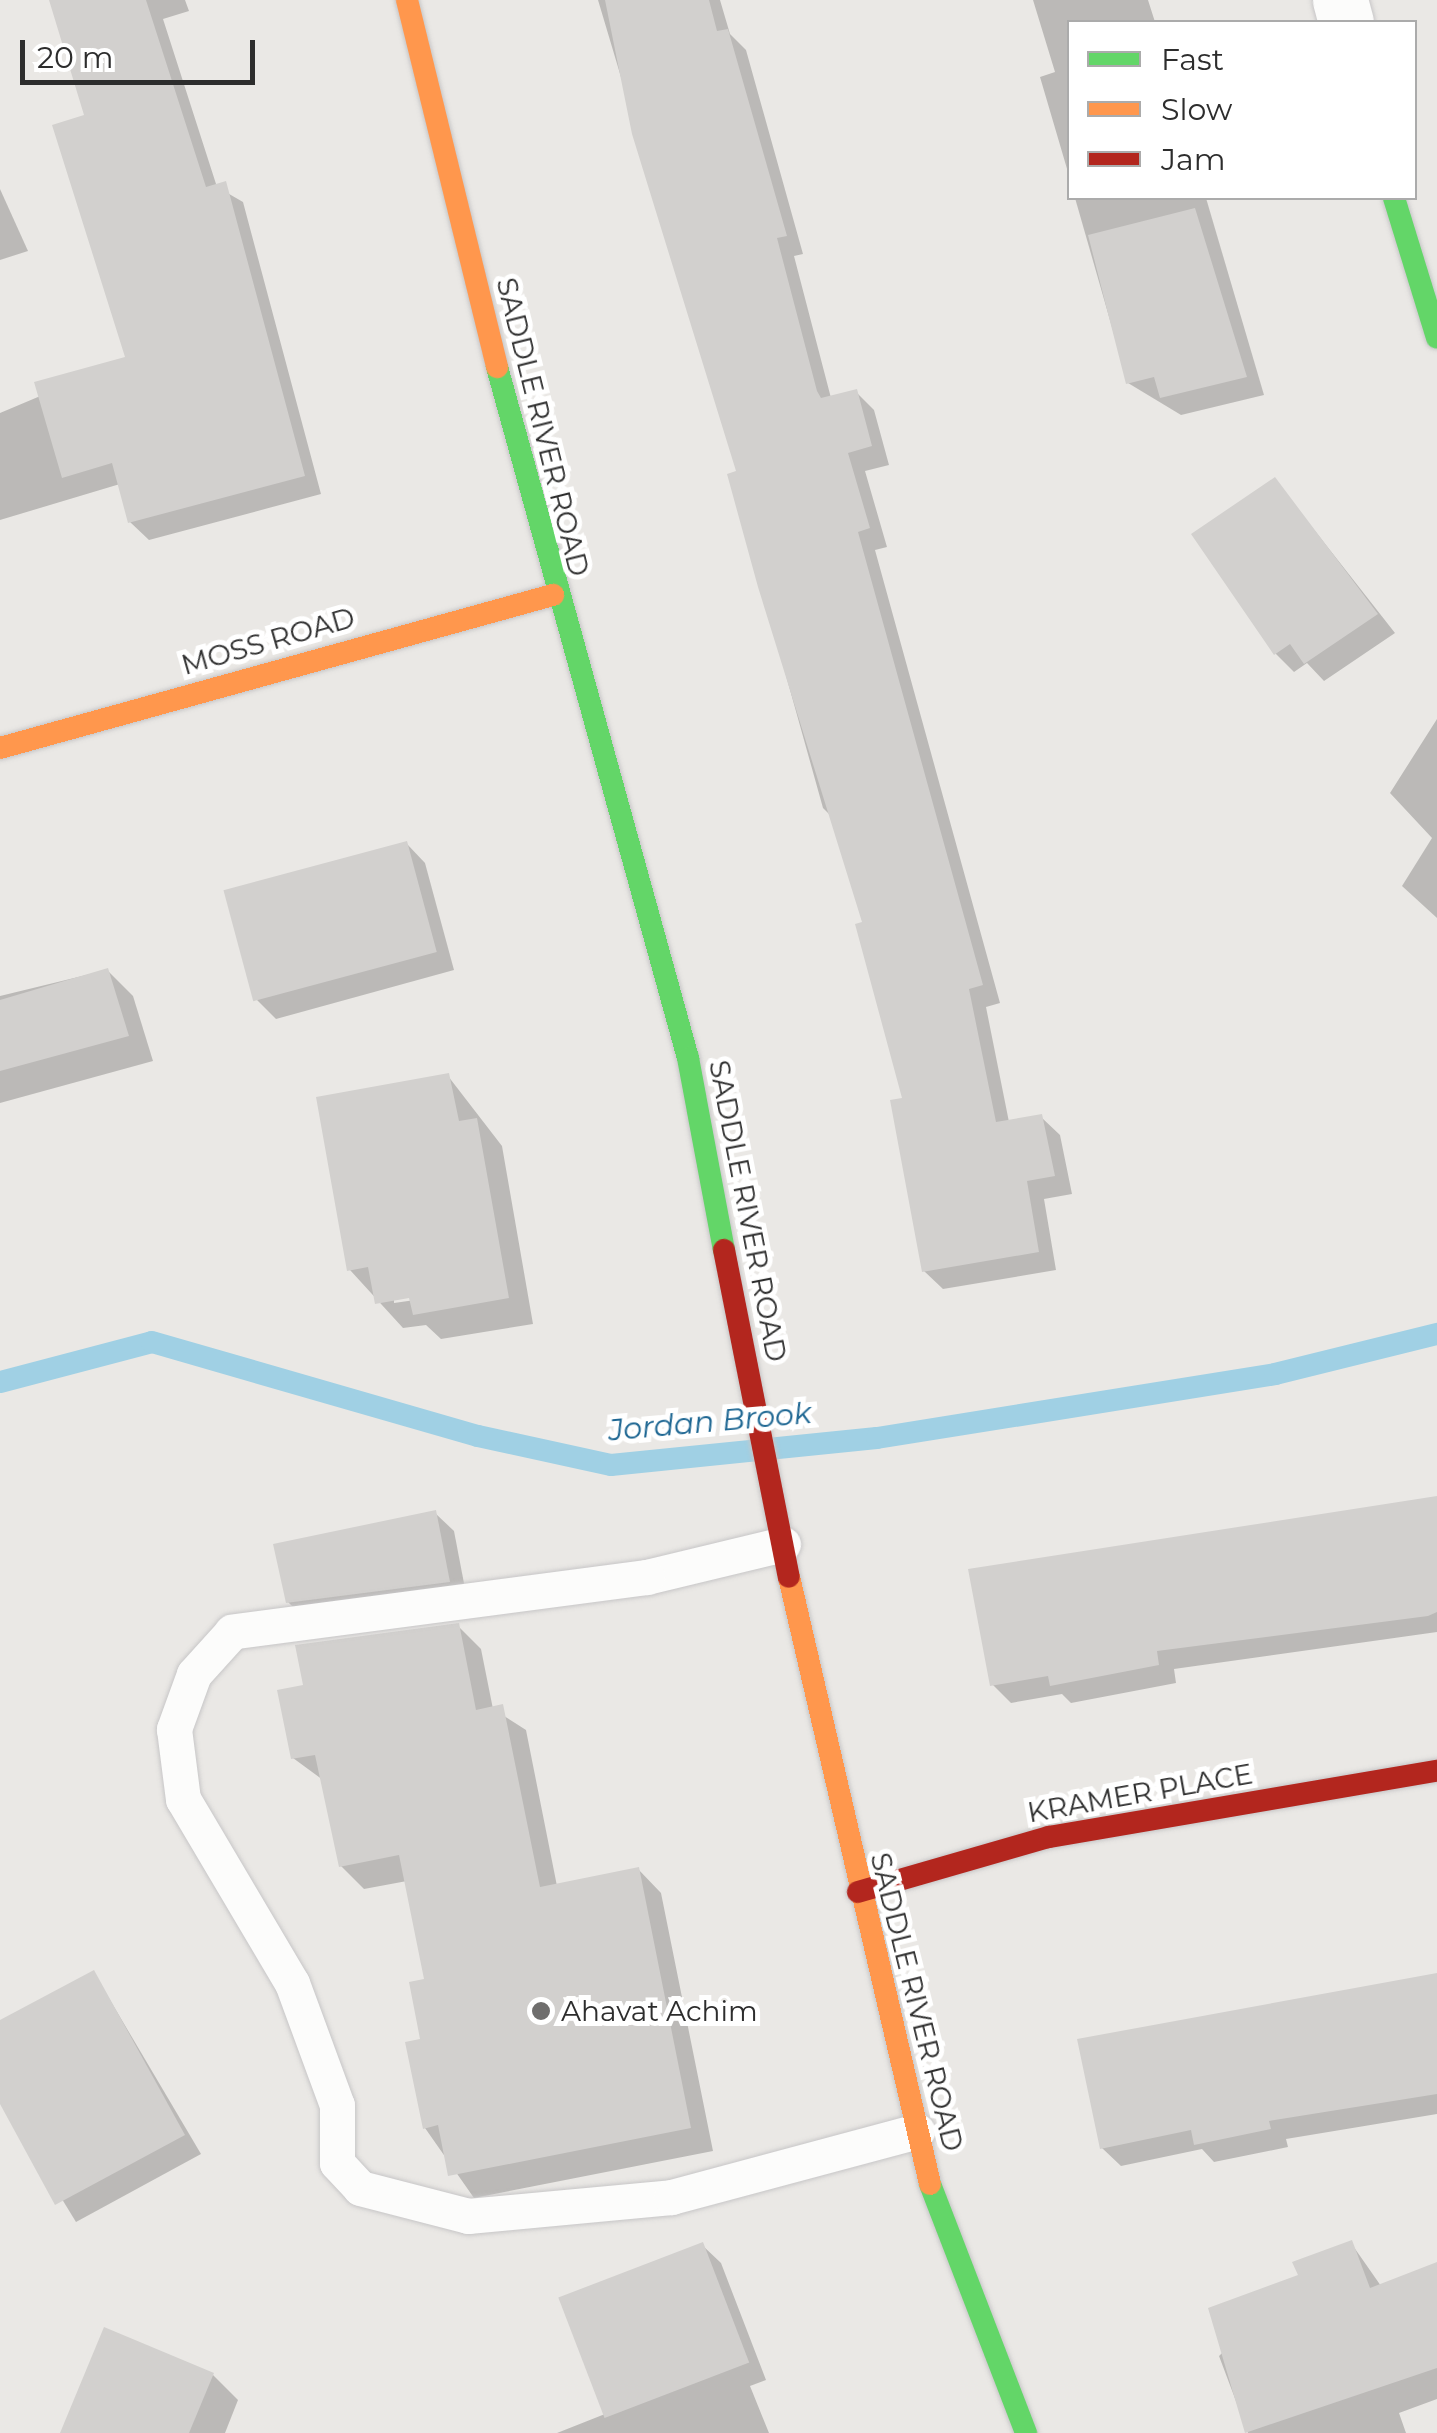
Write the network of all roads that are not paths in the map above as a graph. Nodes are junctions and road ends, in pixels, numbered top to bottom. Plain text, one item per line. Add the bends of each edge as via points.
1 (408, 0) edge
2 (1395, 200) edge
3 (1437, 338) edge
4 (553, 595) junction
5 (0, 748) edge
6 (783, 1544) junction
7 (1437, 1771) edge
8 (858, 1892) junction
9 (917, 2131) junction
10 (1026, 2433) edge

1 - 4 main road, SADDLE RIVER ROAD
2 - 3 main road
4 - 5 main road, MOSS ROAD
4 - 6 main road, SADDLE RIVER ROAD via 688,1058
6 - 8 main road, SADDLE RIVER ROAD
6 - 9 lane via 647,1577 232,1632 194,1674 174,1730 183,1798 292,1983 337,2105 337,2163 360,2188 468,2216 652,2199
7 - 8 main road, KRAMER PLACE via 1049,1837
8 - 9 main road, SADDLE RIVER ROAD
9 - 10 main road, SADDLE RIVER ROAD via 936,2210

